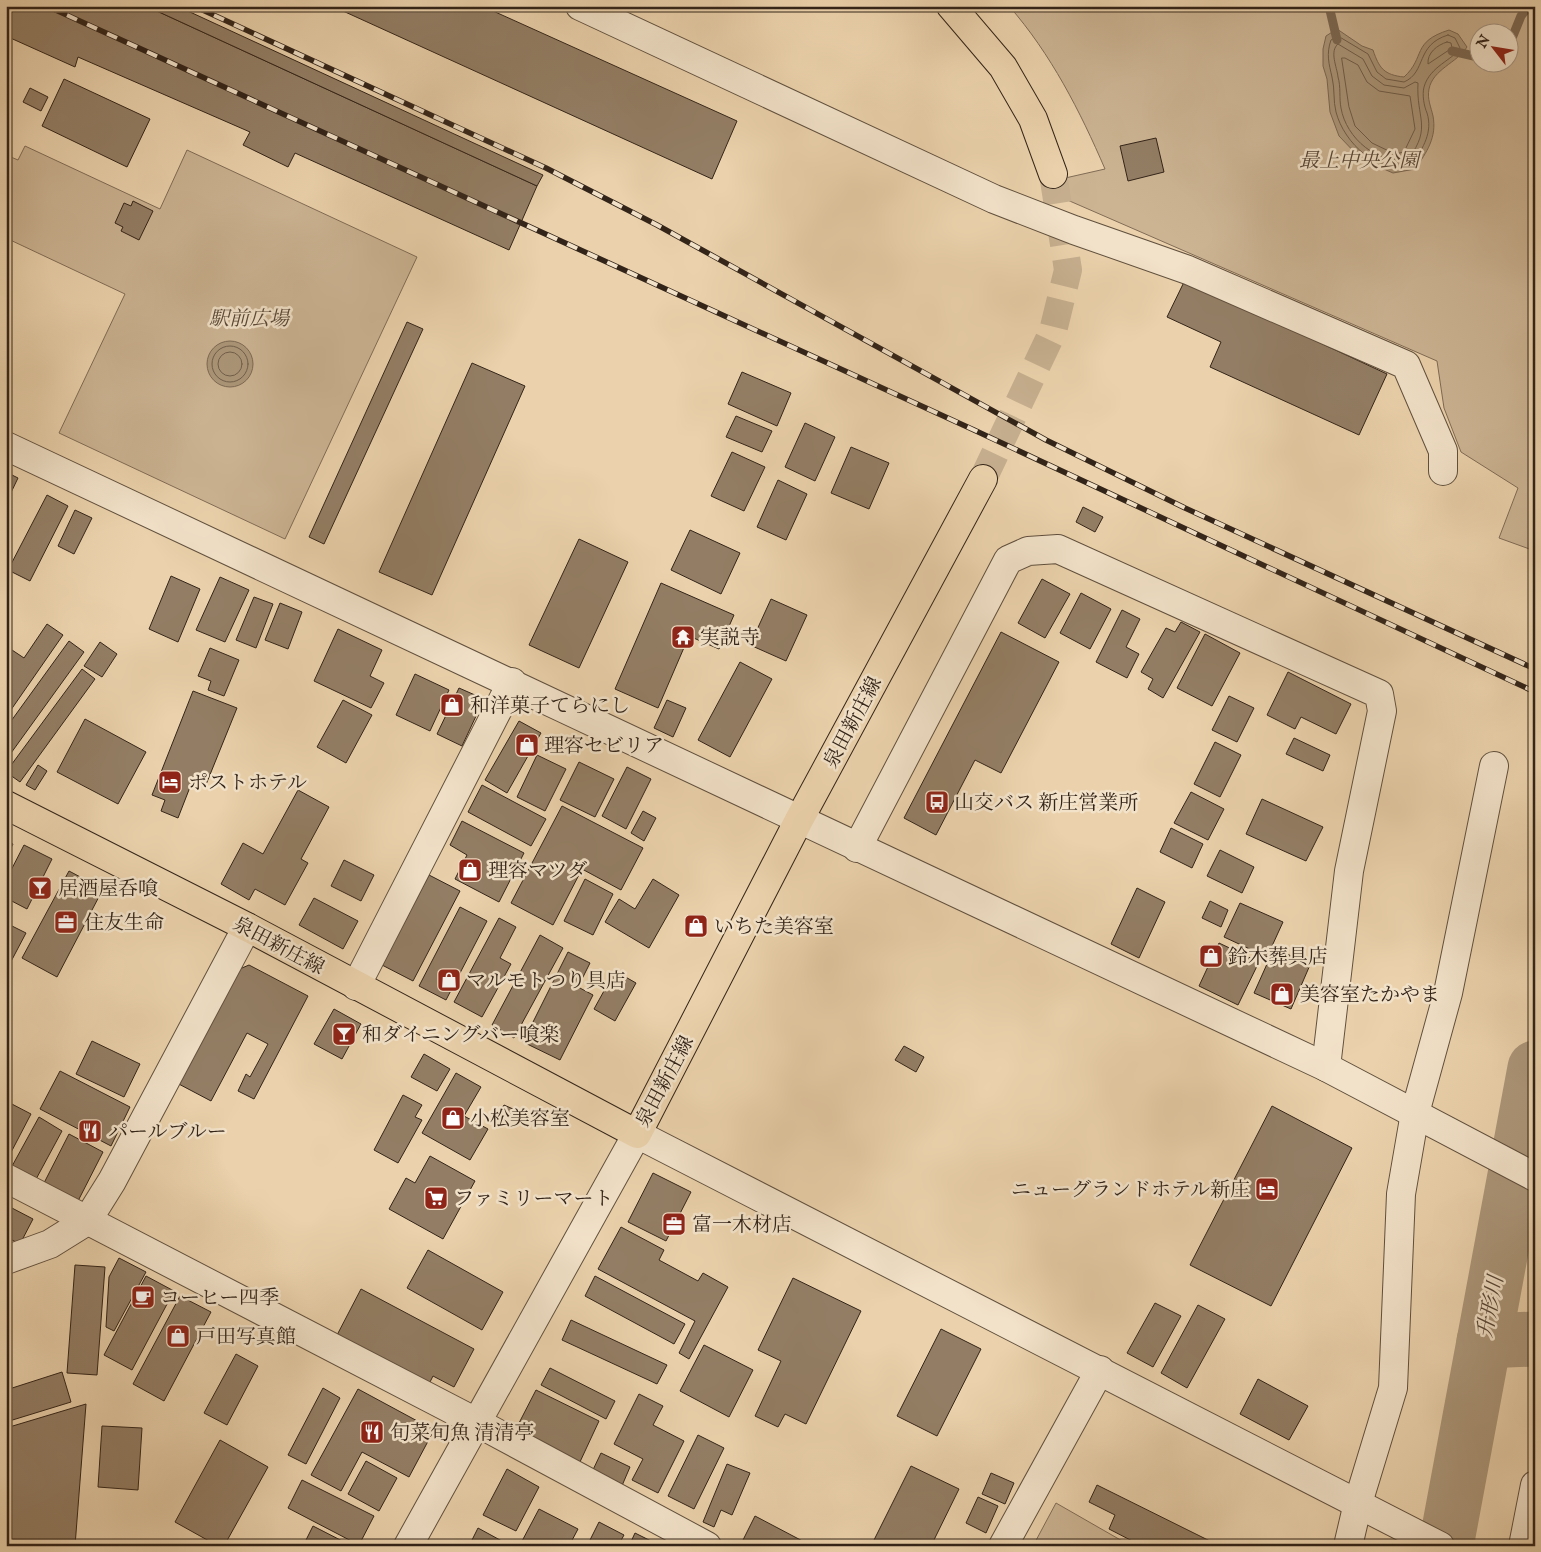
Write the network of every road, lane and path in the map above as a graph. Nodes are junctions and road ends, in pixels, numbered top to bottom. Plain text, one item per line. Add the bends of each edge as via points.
1 (580, 6) edge
2 (951, 6) edge
3 (1054, 174) tunnel mouth
4 (6, 446) edge
5 (1443, 471) dead end
6 (982, 479) tunnel mouth
7 (512, 682) junction
8 (1494, 766) dead end
9 (6, 805) edge
10 (799, 820) junction
11 (857, 848) junction
12 (247, 927) junction
13 (356, 986) junction
14 (1326, 1067) junction
15 (1415, 1112) junction
16 (637, 1134) junction
17 (1535, 1177) edge
18 (6, 1178) edge
19 (87, 1221) junction
20 (6, 1260) edge
21 (1100, 1370) junction
22 (478, 1423) junction
23 (1535, 1485) edge
24 (1358, 1503) junction
25 (408, 1546) edge
26 (707, 1546) edge
27 (1003, 1546) edge
28 (1348, 1546) edge
29 (1440, 1546) edge
30 (1523, 1546) edge

1 - 5 street via 994,199 1188,270 1406,366 1443,451
2 - 3 main road via 1003,68 1033,119
4 - 7 street
6 - 10 main road, 泉田新庄線
7 - 10 street
7 - 13 street
8 - 15 street via 1448,993
9 - 12 main road, 泉田新庄線
10 - 11 street
10 - 16 main road, 泉田新庄線
11 - 14 street
11 - 14 street via 1008,560 1028,551 1058,549 1379,694 1382,711 1349,871
12 - 13 main road, 泉田新庄線
12 - 19 street via 112,1181
13 - 16 main road, 泉田新庄線
14 - 15 street
15 - 17 street via 1440,1129
15 - 24 street via 1401,1194 1393,1388
16 - 21 street
16 - 22 street
18 - 19 street
19 - 20 street via 50,1244
19 - 22 street
21 - 24 street
21 - 27 street
22 - 25 street
22 - 26 street
23 - 30 street
24 - 28 street
24 - 29 street

